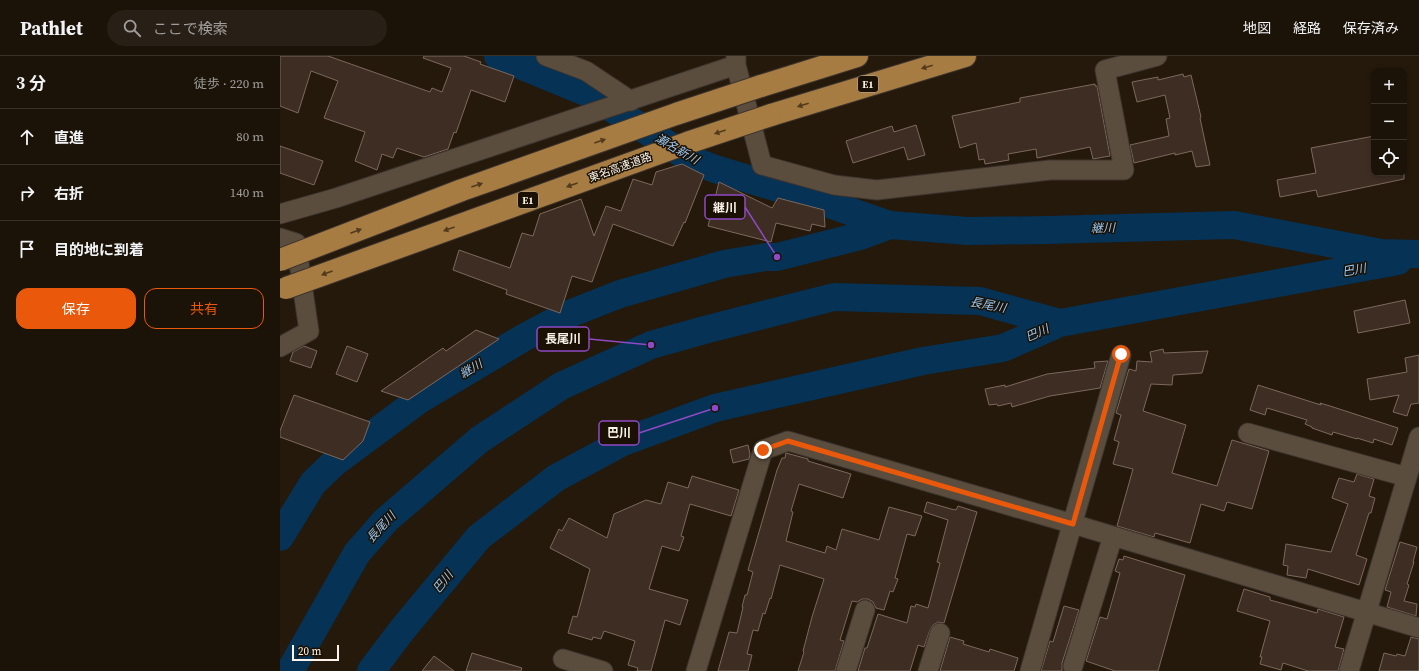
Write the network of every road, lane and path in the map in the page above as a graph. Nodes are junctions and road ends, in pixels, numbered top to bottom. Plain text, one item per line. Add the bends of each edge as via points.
1 (546, 56) edge
2 (857, 56) edge
3 (965, 56) edge
4 (1157, 56) edge
5 (736, 61) edge
6 (630, 101) junction
7 (280, 214) edge
8 (280, 238) edge
9 (280, 260) edge
10 (283, 289) edge
11 (280, 348) edge
12 (1121, 354) dead end
13 (1248, 433) dead end
14 (1419, 437) edge
15 (1407, 477) junction
16 (1073, 524) junction
17 (1113, 536) junction
18 (865, 610) dead end
19 (1366, 612) junction
20 (1419, 628) edge
21 (940, 633) dead end
22 (563, 659) dead end
23 (1073, 666) dead end
24 (603, 671) edge
25 (696, 671) edge
26 (846, 671) edge
27 (928, 671) edge
28 (1030, 671) edge
29 (1349, 671) edge

1 - 6 street via 586,71
9 -> 2 highway, bridge via 462,190 676,114
3 -> 10 highway, 東名高速道路 / E1, bridge via 687,143
4 - 5 street via 1105,70 1124,170 1050,170 877,190 834,185 762,165
5 - 6 street
6 - 7 street via 344,196
8 - 11 street via 296,243 309,331
12 - 16 street
13 - 15 street
14 - 15 street
15 - 19 street
16 - 17 street
16 - 25 street via 788,441 763,450
16 - 28 street
17 - 19 street
17 - 23 street
18 - 26 street
19 - 20 street
19 - 29 street
21 - 27 street
22 - 24 street

